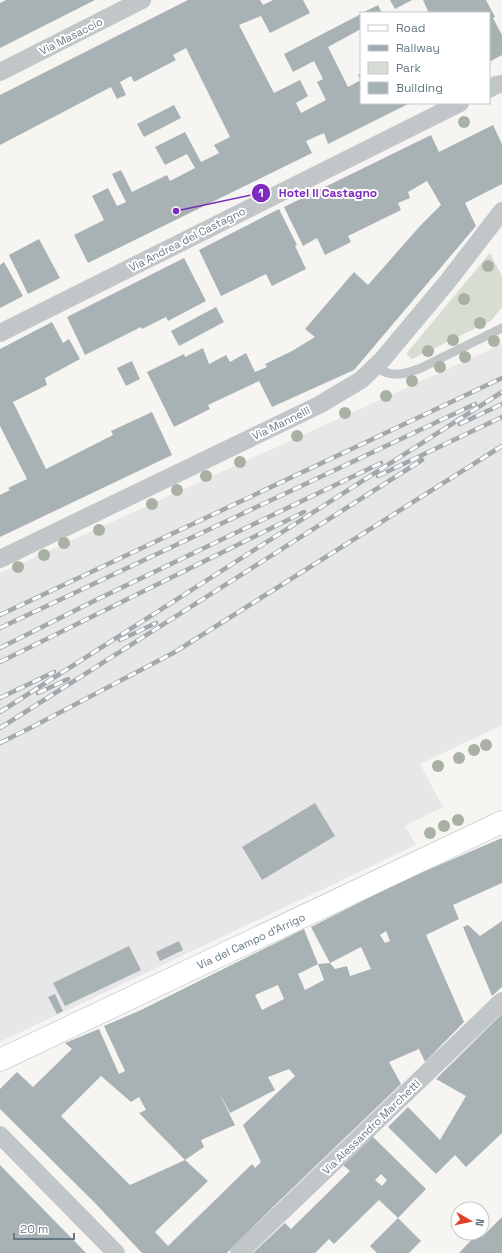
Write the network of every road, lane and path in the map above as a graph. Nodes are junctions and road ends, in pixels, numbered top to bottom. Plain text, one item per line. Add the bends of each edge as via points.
1 (142, 0) edge
2 (0, 72) edge
3 (502, 84) edge
4 (490, 88) edge
5 (458, 104) edge
6 (502, 211) edge
7 (502, 328) edge
8 (0, 333) edge
9 (375, 367) junction
10 (0, 559) edge
11 (502, 822) edge
12 (502, 1001) edge
13 (0, 1060) edge
14 (0, 1135) edge
15 (116, 1253) edge
16 (239, 1253) edge

1 - 2 street, Via Masaccio
3 - 4 street
5 - 8 street, Via Andrea del Castagno
6 - 9 street, Via Mannelli via 433,299
7 - 9 lane via 411,372 386,374
9 - 10 street, Via Mannelli via 361,380 319,405
11 - 13 street, Via del Campo d'Arrigo
12 - 16 street, Via Alessandro Marchetti
14 - 15 street

